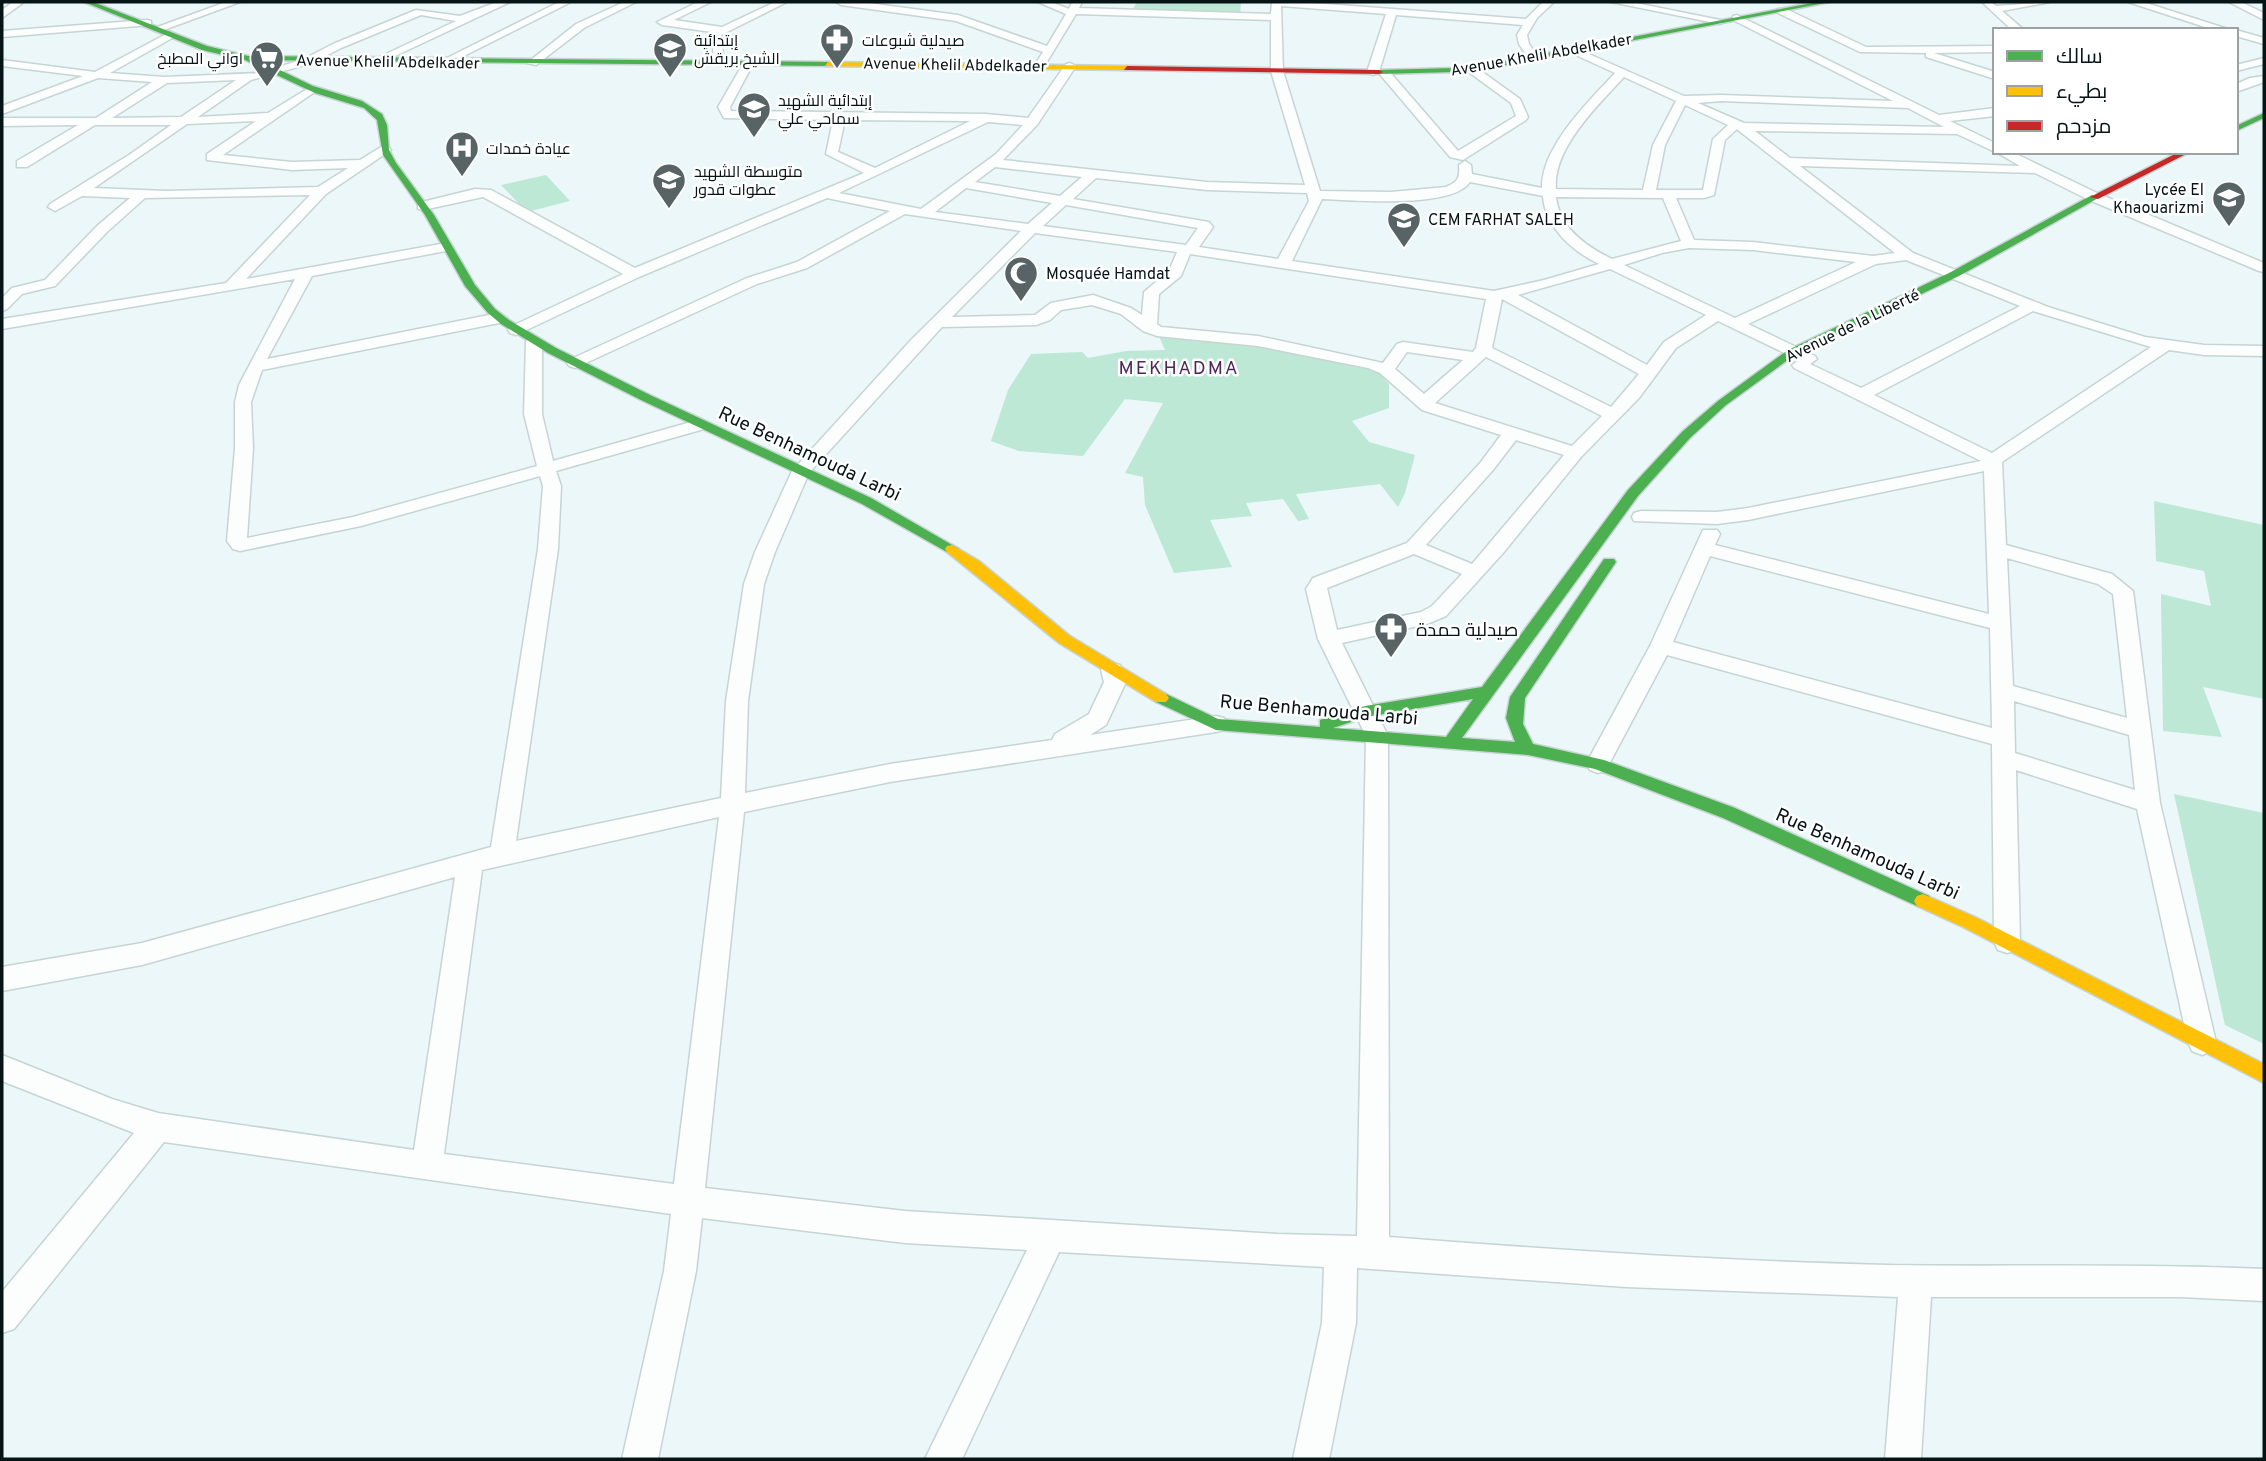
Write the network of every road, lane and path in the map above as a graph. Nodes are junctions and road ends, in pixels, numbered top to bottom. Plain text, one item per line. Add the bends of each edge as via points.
1 (19, 2) edge
2 (87, 2) edge
3 (235, 2) edge
4 (505, 2) edge
5 (566, 2) edge
6 (631, 2) edge
7 (706, 2) edge
8 (782, 2) edge
9 (841, 2) edge
10 (1043, 2) edge
11 (1549, 2) edge
12 (1616, 2) edge
13 (1819, 2) edge
14 (1984, 2) edge
15 (2045, 2) edge
16 (2133, 2) edge
17 (2234, 2) edge
18 (863, 3) edge
19 (1647, 5) edge
20 (397, 8) dead end
21 (1073, 9) edge
22 (1995, 9) junction
23 (1782, 10) junction
24 (420, 12) junction
25 (1392, 12) junction
26 (1741, 12) junction
27 (2, 15) edge
28 (1275, 17) junction
29 (2264, 17) edge
30 (464, 20) junction
31 (1528, 22) junction
32 (1720, 22) junction
33 (513, 26) junction
34 (2017, 28) edge
35 (2219, 28) edge
36 (158, 29) junction
37 (721, 30) junction
38 (2, 34) edge
39 (2240, 36) edge
40 (2264, 41) edge
41 (1993, 49) edge
42 (1049, 50) junction
43 (1573, 50) junction
44 (1914, 50) junction
45 (248, 58) junction
46 (1534, 58) junction
47 (308, 61) junction
48 (2264, 61) edge
49 (374, 62) junction
50 (444, 62) junction
51 (532, 62) junction
52 (719, 62) junction
53 (749, 62) junction
54 (2, 64) edge
55 (1040, 65) junction
56 (1070, 66) junction
57 (1470, 68) junction
58 (2238, 68) edge
59 (1276, 71) junction
60 (277, 72) junction
61 (1379, 72) junction
62 (1622, 72) junction
63 (97, 75) junction
64 (1993, 75) edge
65 (248, 77) junction
66 (2264, 79) edge
67 (164, 80) junction
68 (2238, 88) edge
69 (312, 89) junction
70 (1682, 100) junction
71 (1908, 105) junction
72 (2, 110) edge
73 (1993, 112) edge
74 (2264, 115) edge
75 (840, 116) junction
76 (269, 117) junction
77 (986, 118) junction
78 (1934, 119) junction
79 (184, 121) junction
80 (2, 122) edge
81 (94, 122) junction
82 (1033, 122) junction
83 (1740, 125) junction
84 (2264, 126) edge
85 (2238, 128) edge
86 (1959, 131) junction
87 (2238, 138) edge
88 (1993, 148) edge
89 (385, 150) junction
90 (2006, 154) edge
91 (2182, 154) edge
92 (2206, 154) dead end
93 (1463, 156) junction
94 (1789, 162) junction
95 (992, 163) junction
96 (22, 164) dead end
97 (360, 164) junction
98 (2038, 170) junction
99 (876, 173) junction
100 (1093, 174) junction
101 (1466, 177) junction
102 (965, 184) junction
103 (321, 191) junction
104 (80, 192) junction
105 (1315, 192) junction
106 (1547, 193) junction
107 (142, 194) junction
108 (825, 194) junction
109 (1649, 194) junction
110 (1668, 194) junction
111 (2094, 197) junction
112 (1064, 199) junction
113 (2110, 204) junction
114 (423, 206) junction
115 (55, 208) dead end
116 (901, 211) junction
117 (923, 214) junction
118 (1030, 230) junction
119 (1689, 244) junction
120 (446, 247) junction
121 (1188, 250) junction
122 (1908, 256) junction
123 (1873, 260) junction
124 (1283, 264) junction
125 (1615, 265) junction
126 (2264, 268) edge
127 (306, 273) junction
128 (634, 274) junction
129 (1962, 277) junction
130 (232, 285) junction
131 (1501, 295) junction
132 (2, 306) edge
133 (2032, 306) junction
134 (1716, 316) junction
135 (499, 318) junction
136 (939, 322) junction
137 (2, 324) edge
138 (1734, 324) junction
139 (1149, 328) junction
140 (516, 330) junction
141 (534, 341) junction
142 (2165, 345) junction
143 (2264, 351) edge
144 (1480, 353) junction
145 (1800, 359) junction
146 (575, 363) junction
147 (255, 366) junction
148 (1386, 370) junction
149 (1649, 373) junction
150 (1861, 395) junction
151 (1759, 396) dead end
152 (1424, 403) junction
153 (1613, 415) junction
154 (698, 425) junction
155 (1512, 433) junction
156 (1575, 453) junction
157 (1993, 462) junction
158 (548, 470) junction
159 (802, 471) junction
160 (1642, 516) dead end
161 (1717, 518) junction
162 (1414, 547) junction
163 (1704, 548) junction
164 (1997, 549) junction
165 (1618, 550) dead end
166 (1474, 572) junction
167 (2000, 624) junction
168 (1329, 639) junction
169 (1661, 646) junction
170 (1112, 670) junction
171 (2002, 690) junction
172 (1485, 692) junction
173 (1216, 724) junction
174 (1371, 724) junction
175 (2141, 730) junction
176 (1305, 731) junction
177 (1451, 741) junction
178 (1046, 748) junction
179 (1528, 749) junction
180 (2003, 749) junction
181 (1598, 764) junction
182 (2148, 803) junction
183 (733, 805) junction
184 (502, 854) junction
185 (470, 864) junction
186 (2007, 942) junction
187 (2, 979) edge
188 (2202, 1042) junction
189 (2, 1068) edge
190 (2264, 1074) edge
191 (158, 1127) junction
192 (427, 1165) junction
193 (690, 1200) junction
194 (1049, 1236) junction
195 (1357, 1251) junction
196 (1916, 1281) junction
197 (2264, 1285) edge
198 (2, 1317) edge
199 (640, 1459) edge
200 (943, 1459) edge
201 (1311, 1459) edge
202 (1903, 1459) edge

1 - 27 street
2 - 36 street, Avenue Khelil Abdelkader
3 - 36 street
4 - 30 street
5 - 33 street
6 - 51 street via 580,26
7 - 37 street via 662,22
8 - 37 street
9 - 18 street
10 - 21 street
11 - 31 street
12 - 19 street
13 - 23 street, Avenue Khelil Abdelkader
14 - 22 street
15 - 22 street
16 - 35 street
17 - 29 street
18 - 42 street via 965,19
19 - 32 street
20 - 24 street
21 - 28 street
21 - 42 street
22 - 34 street
23 - 26 street, Avenue Khelil Abdelkader
23 - 44 street via 1862,50
24 - 30 street
24 - 47 street
25 - 28 street via 1283,2 1276,4
25 - 31 street
25 - 61 street
26 - 32 street, Avenue Khelil Abdelkader
26 - 71 street
28 - 59 street
30 - 33 street
30 - 49 street
31 - 46 street via 1522,40
32 - 43 street, Avenue Khelil Abdelkader
33 - 50 street
36 - 38 street
36 - 45 street, Avenue Khelil Abdelkader via 205,48
36 - 63 street
37 - 52 street via 716,36
39 - 40 street
41 - 44 street
42 - 55 street
43 - 46 street, Avenue Khelil Abdelkader
43 - 62 street
44 - 64 street
45 - 47 street, Avenue Khelil Abdelkader
45 - 60 street, Rue Benhamouda Larbi
46 - 57 street, Avenue Khelil Abdelkader
47 - 49 street, Avenue Khelil Abdelkader
47 - 60 street
48 - 58 street
49 - 50 street, Avenue Khelil Abdelkader
50 - 51 street, Avenue Khelil Abdelkader
51 - 52 street, Avenue Khelil Abdelkader
52 - 53 street, Avenue Khelil Abdelkader
53 - 55 street, Avenue Khelil Abdelkader
53 - 75 street via 724,107 728,115
54 - 63 street
55 - 56 street, Avenue Khelil Abdelkader
56 - 59 street, Avenue Khelil Abdelkader
56 - 82 street
57 - 61 street, Avenue Khelil Abdelkader
57 - 93 street via 1516,101 1522,117
59 - 61 street, Avenue Khelil Abdelkader
59 - 105 street
60 - 65 street
60 - 69 street, Rue Benhamouda Larbi
61 - 93 street via 1454,154
62 - 70 street
62 - 106 street via 1565,142 1549,172
63 - 67 street
63 - 72 street
65 - 67 street
65 - 79 street
66 - 68 street
67 - 81 street
69 - 76 street
69 - 89 street, Rue Benhamouda Larbi via 374,111 385,125
70 - 71 street
70 - 83 street
70 - 109 street via 1657,148
71 - 78 street
73 - 78 street
74 - 85 street
75 - 77 street
75 - 99 street via 832,154
76 - 79 street
76 - 97 street via 211,157 292,166
77 - 82 street
77 - 99 street
78 - 86 street
79 - 81 street
79 - 104 street
80 - 81 street
81 - 96 street
82 - 95 street
83 - 86 street
83 - 94 street
83 - 110 street via 1719,139 1709,192
84 - 87 street
86 - 88 street
89 - 97 street
89 - 114 street, Rue Benhamouda Larbi
90 - 98 street
91 - 111 street, Avenue de la Liberté
92 - 113 street, Avenue de la Liberté
93 - 101 street
94 - 98 street
94 - 122 street
95 - 100 street
95 - 102 street
97 - 103 street
98 - 111 street
99 - 108 street
100 - 105 street
100 - 112 street
101 - 105 street via 1459,186 1431,194
101 - 106 street
102 - 112 street
102 - 117 street
103 - 107 street
103 - 130 street
104 - 107 street
104 - 115 street
105 - 124 street via 1316,201
106 - 109 street
106 - 125 street via 1552,217 1564,234 1586,252
107 - 132 street via 50,283 17,291
108 - 116 street
108 - 128 street
109 - 110 street
110 - 119 street
111 - 113 street
111 - 129 street, Avenue de la Liberté
112 - 118 street
112 - 121 street via 1204,225
113 - 126 street
113 - 129 street, Avenue de la Liberté via 2040,244
114 - 120 street, Rue Benhamouda Larbi
114 - 128 street via 486,193
116 - 117 street
116 - 146 street via 802,265 752,281
117 - 118 street
118 - 121 street
118 - 136 street
119 - 123 street via 1753,246
119 - 125 street
120 - 127 street
120 - 135 street, Rue Benhamouda Larbi via 471,288
121 - 124 street
121 - 139 street via 1175,274 1152,292
122 - 123 street
122 - 129 street
123 - 138 street
124 - 131 street
125 - 131 street
125 - 134 street
127 - 130 street
127 - 147 street
128 - 140 street
129 - 133 street
129 - 145 street, Avenue de la Liberté
130 - 137 street
131 - 144 street
131 - 149 street
133 - 142 street
133 - 150 street
134 - 138 street
134 - 149 street via 1670,345
135 - 140 street, Rue Benhamouda Larbi
135 - 147 street
136 - 139 street via 1036,320 1056,306 1093,300 1126,311
136 - 159 street
138 - 145 street
139 - 148 street via 1258,341 1358,360
140 - 141 street, Rue Benhamouda Larbi
141 - 146 street, Rue Benhamouda Larbi
141 - 158 street via 533,414
142 - 143 street
142 - 157 street
144 - 148 street via 1403,347
144 - 152 street
144 - 153 street
145 - 150 street
145 - 151 street, Avenue de la Liberté
145 - 172 street, Avenue de la Liberté via 1722,403 1686,435 1633,493
146 - 154 street, Rue Benhamouda Larbi
147 - 158 street via 243,402 240,545 354,522
148 - 152 street
149 - 153 street
150 - 157 street
152 - 155 street
153 - 156 street
154 - 158 street
154 - 159 street, Rue Benhamouda Larbi
155 - 156 street
155 - 162 street
156 - 166 street
157 - 161 street via 1779,510
157 - 164 street
158 - 184 street via 552,486 548,549
159 - 170 street, Rue Benhamouda Larbi via 914,524 970,560 1036,618
159 - 183 street via 777,520 754,584 737,701
160 - 161 street
161 - 163 street
162 - 166 street
162 - 168 street via 1320,583 1316,589
163 - 167 street
163 - 169 street
164 - 167 street
164 - 175 street via 2105,579 2123,591
165 - 179 street via 1518,697 1511,719
166 - 168 street via 1434,615
167 - 171 street
168 - 174 street
169 - 180 street
169 - 181 street
170 - 173 street, Rue Benhamouda Larbi
170 - 178 street via 1115,682 1098,719
171 - 175 street
171 - 180 street
172 - 174 street
172 - 177 street, Avenue de la Liberté
173 - 176 street, Rue Benhamouda Larbi
173 - 178 street
174 - 176 street
174 - 176 street, Rue Benhamouda Larbi
174 - 177 street, Rue Benhamouda Larbi
174 - 195 street
175 - 182 street
177 - 179 street, Rue Benhamouda Larbi
178 - 183 street
179 - 181 street, Rue Benhamouda Larbi
180 - 182 street
180 - 186 street
181 - 186 street, Rue Benhamouda Larbi via 1729,813
182 - 188 street
183 - 184 street
183 - 193 street
184 - 185 street
185 - 187 street via 142,954
185 - 192 street
186 - 188 street, Rue Benhamouda Larbi
188 - 190 street, Rue Benhamouda Larbi
189 - 191 street
191 - 192 street
191 - 198 street
192 - 193 street
193 - 194 street via 905,1227
193 - 199 street via 680,1271
194 - 195 street
194 - 200 street
195 - 196 street via 1626,1271
195 - 201 street
196 - 197 street
196 - 202 street

